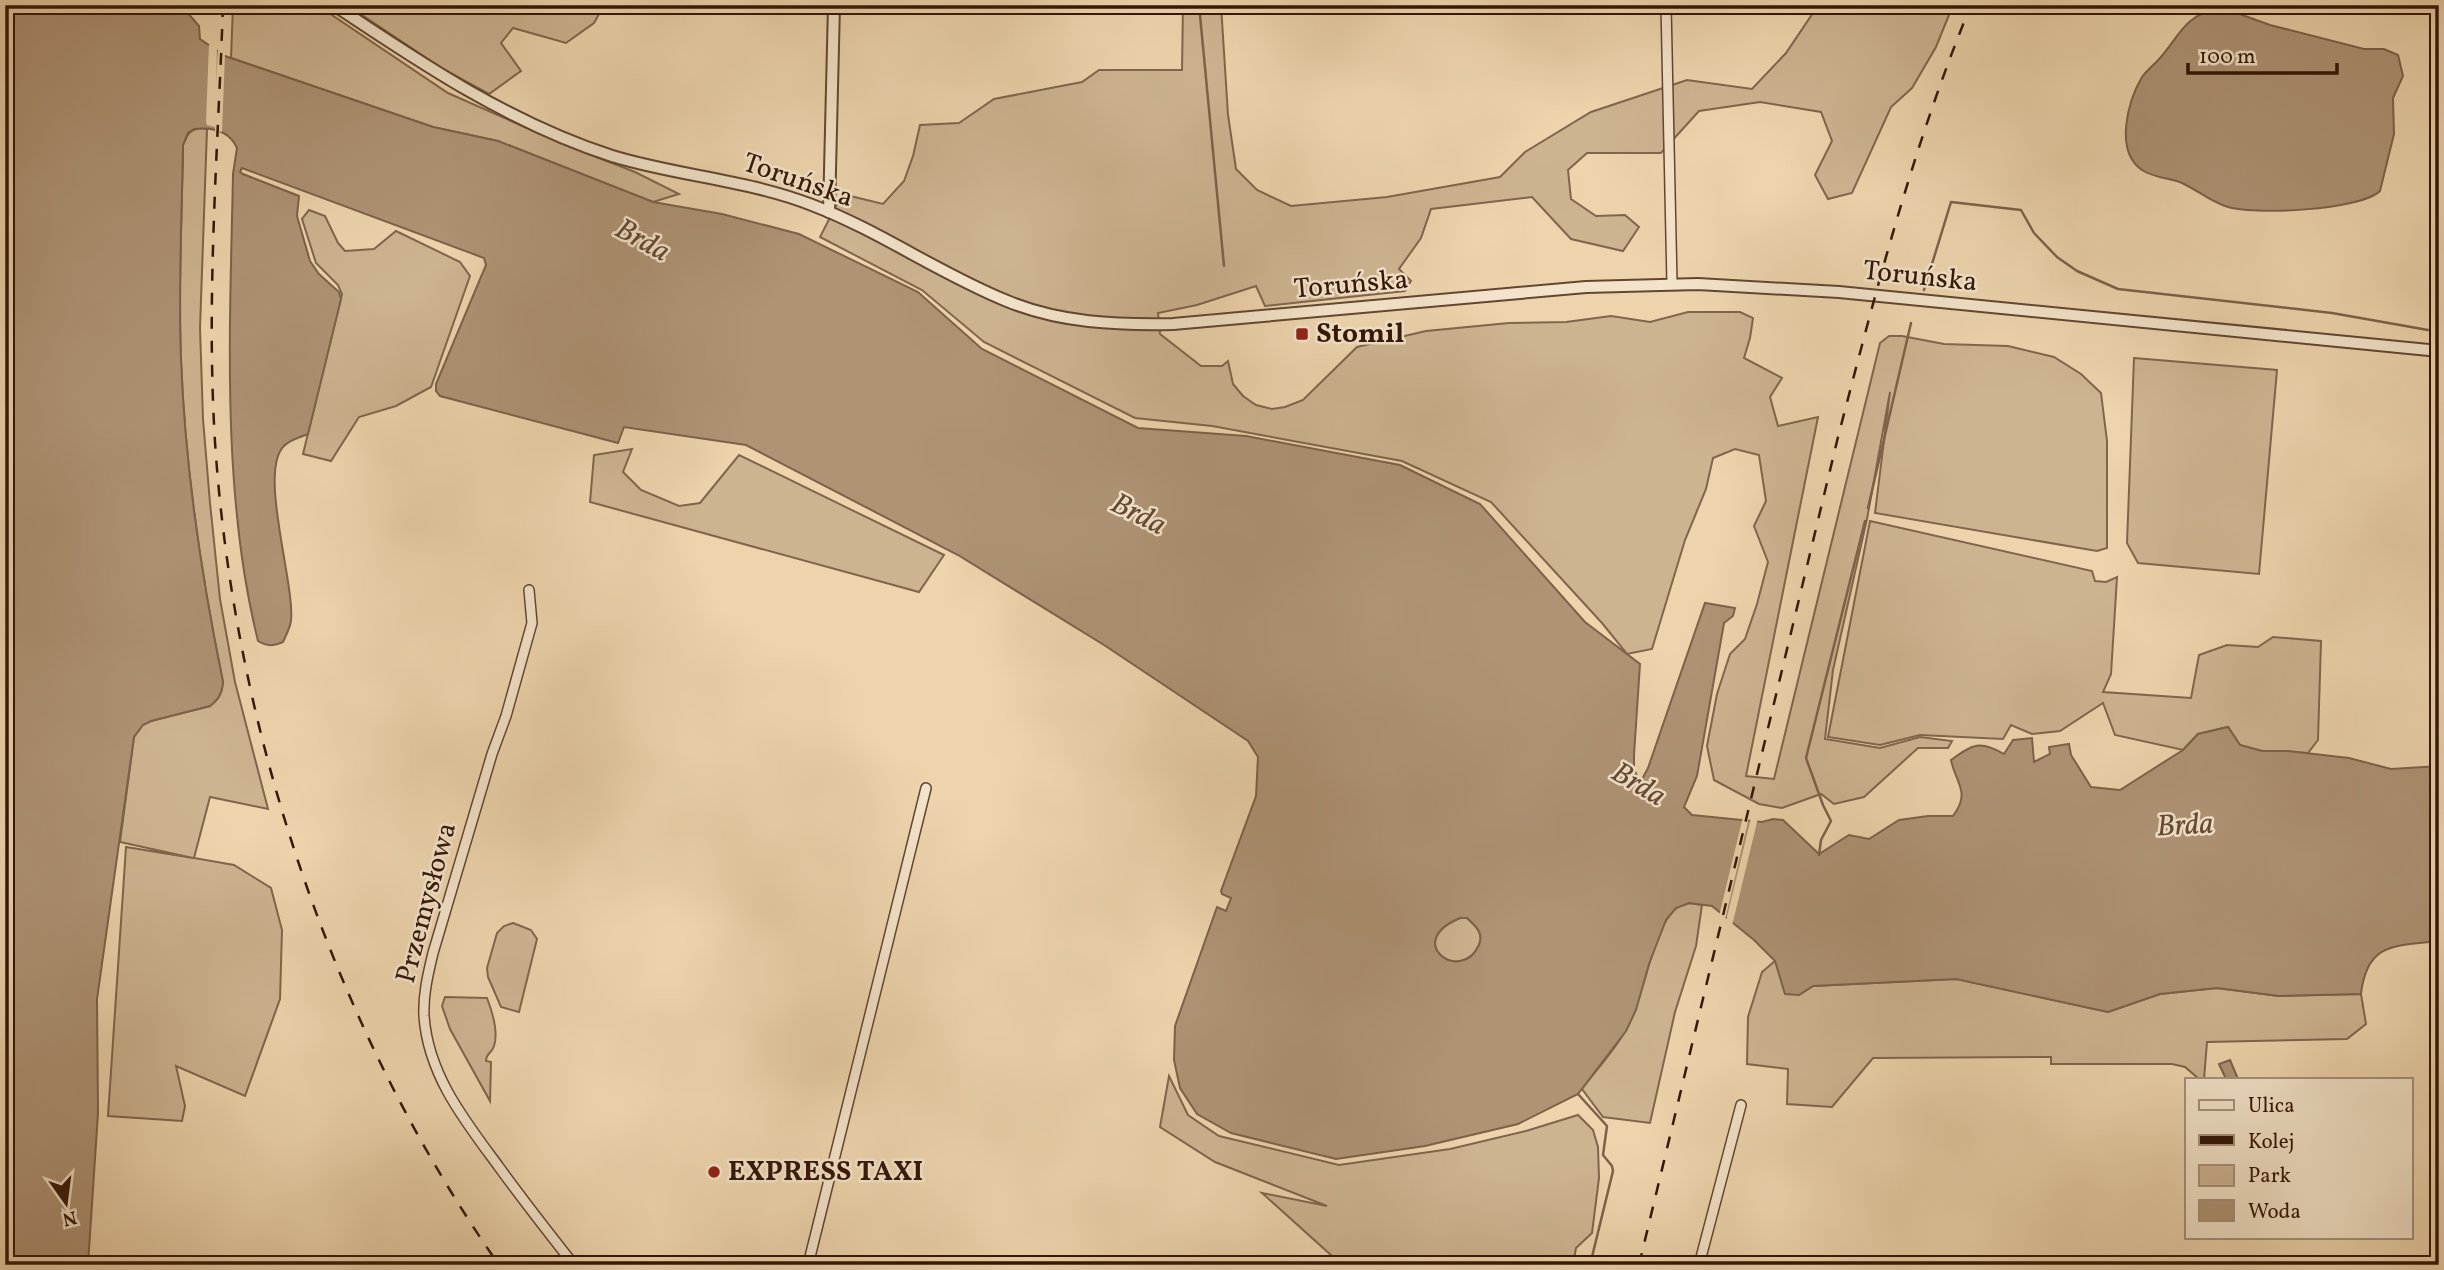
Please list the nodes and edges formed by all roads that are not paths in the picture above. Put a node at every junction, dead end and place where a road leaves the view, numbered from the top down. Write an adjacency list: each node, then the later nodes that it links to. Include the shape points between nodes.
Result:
1 (334, 5): 4 (street, Toruńska, via 475,96 561,137 616,157 763,190)
2 (834, 5): 4 (street)
3 (1666, 5): 5 (street)
4 (829, 212): 5 (street, Toruńska, via 1007,301 1098,323 1173,324 1586,287)
5 (1672, 284): 6 (street, Toruńska, via 1800,289)
6 (2439, 351)
7 (529, 590): 10 (street, Przemysłowa, via 532,623 433,953 424,1017 433,1060 448,1094)
8 (926, 788): 11 (street)
9 (1741, 1105): 12 (street)
10 (573, 1265)
11 (807, 1265)
12 (1699, 1265)

